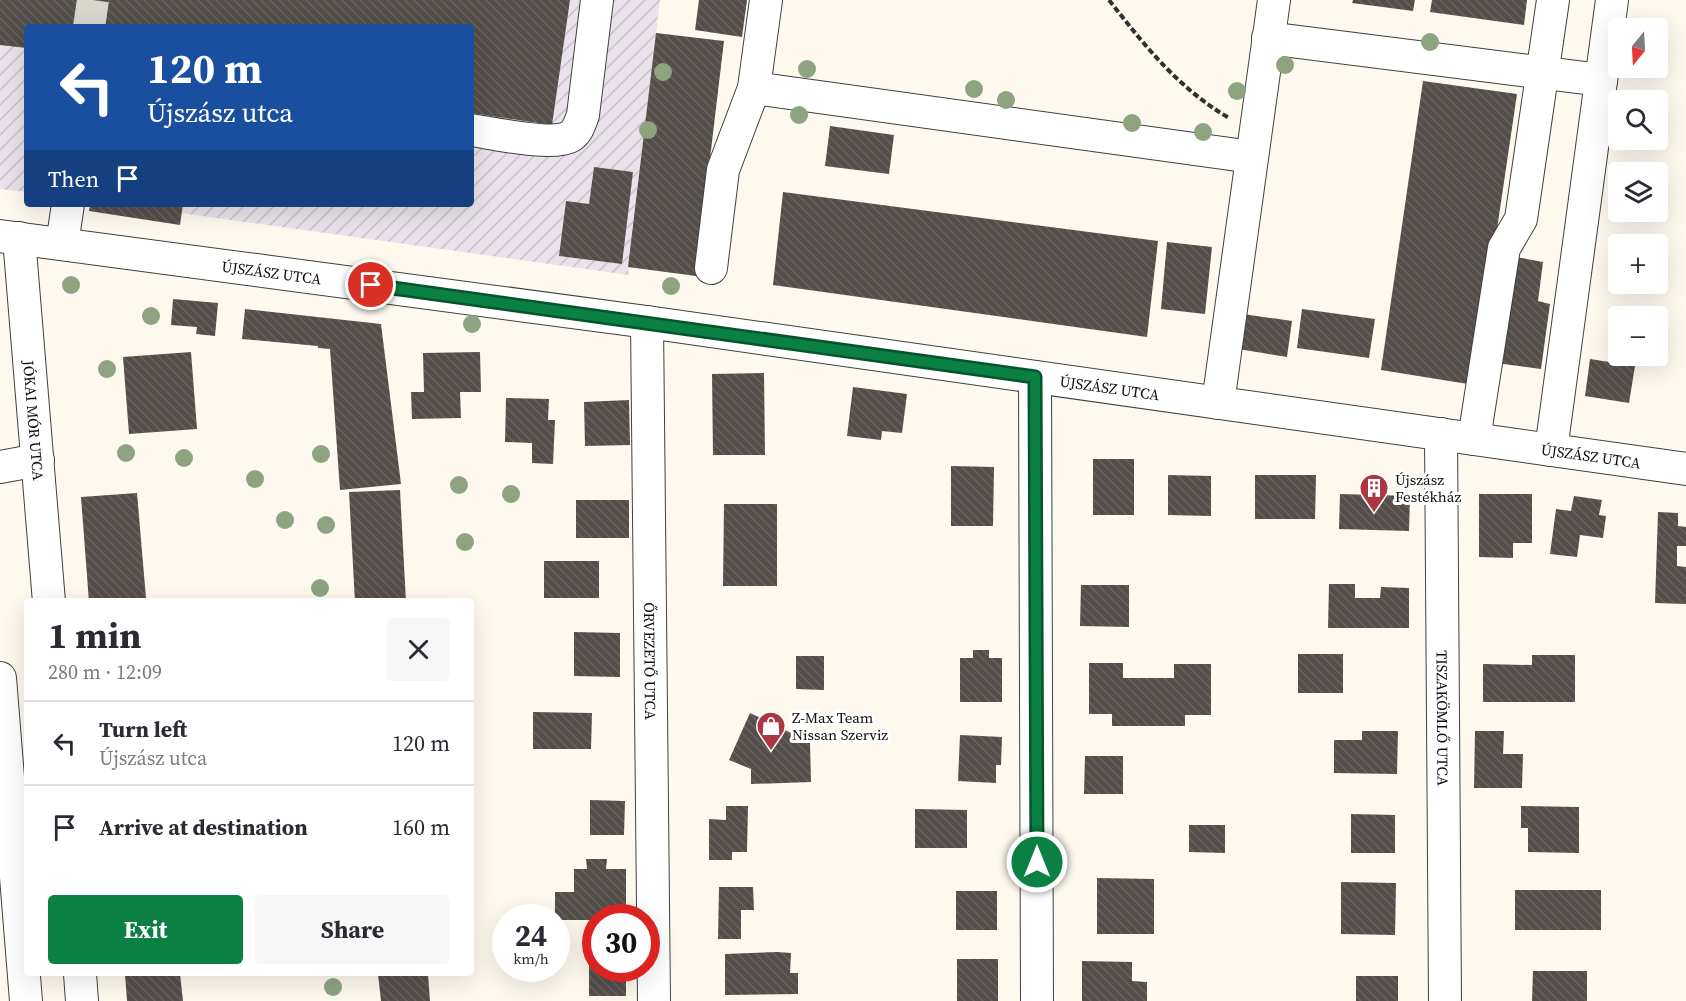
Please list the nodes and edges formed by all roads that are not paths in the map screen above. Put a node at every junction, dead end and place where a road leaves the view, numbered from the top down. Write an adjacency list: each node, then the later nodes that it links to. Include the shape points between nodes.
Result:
1 (597, 0): 10 (street, via 579,128 560,140)
2 (766, 0): 9 (street)
3 (1274, 0): 6 (street)
4 (1553, 0): 7 (street)
5 (1612, 0): 8 (street)
6 (1268, 38): 7 (street); 11 (street)
7 (1542, 72): 8 (street); 20 (street, via 1521,219 1504,248)
8 (1601, 80): 21 (street)
9 (754, 87): 11 (street); 15 (street, via 723,170)
10 (474, 130)
11 (1254, 145): 18 (street)
12 (68, 207): 14 (street)
13 (9, 237): 14 (street, ÚJSZÁSZ UTCA); 22 (street, JÓKAI MÓR UTCA)
14 (62, 244): 16 (street, ÚJSZÁSZ UTCA)
15 (711, 268)
16 (647, 322): 17 (street, ÚJSZÁSZ UTCA); 30 (street, ŐRVEZETŐ UTCA)
17 (1035, 377): 18 (street, ÚJSZÁSZ UTCA); 31 (street)
18 (1218, 403): 19 (street, ÚJSZÁSZ UTCA)
19 (1441, 434): 20 (street, ÚJSZÁSZ UTCA); 32 (street, TISZAKÖMLŐ UTCA)
20 (1474, 439): 21 (street, ÚJSZÁSZ UTCA)
21 (1551, 450): 24 (street, ÚJSZÁSZ UTCA)
22 (38, 460): 23 (street); 25 (street, JÓKAI MÓR UTCA)
23 (0, 467)
24 (1686, 469)
25 (49, 598)
26 (0, 678): 28 (street)
27 (80, 976): 29 (street)
28 (26, 1001)
29 (82, 1001)
30 (654, 1001)
31 (1038, 1001)
32 (1445, 1001)

